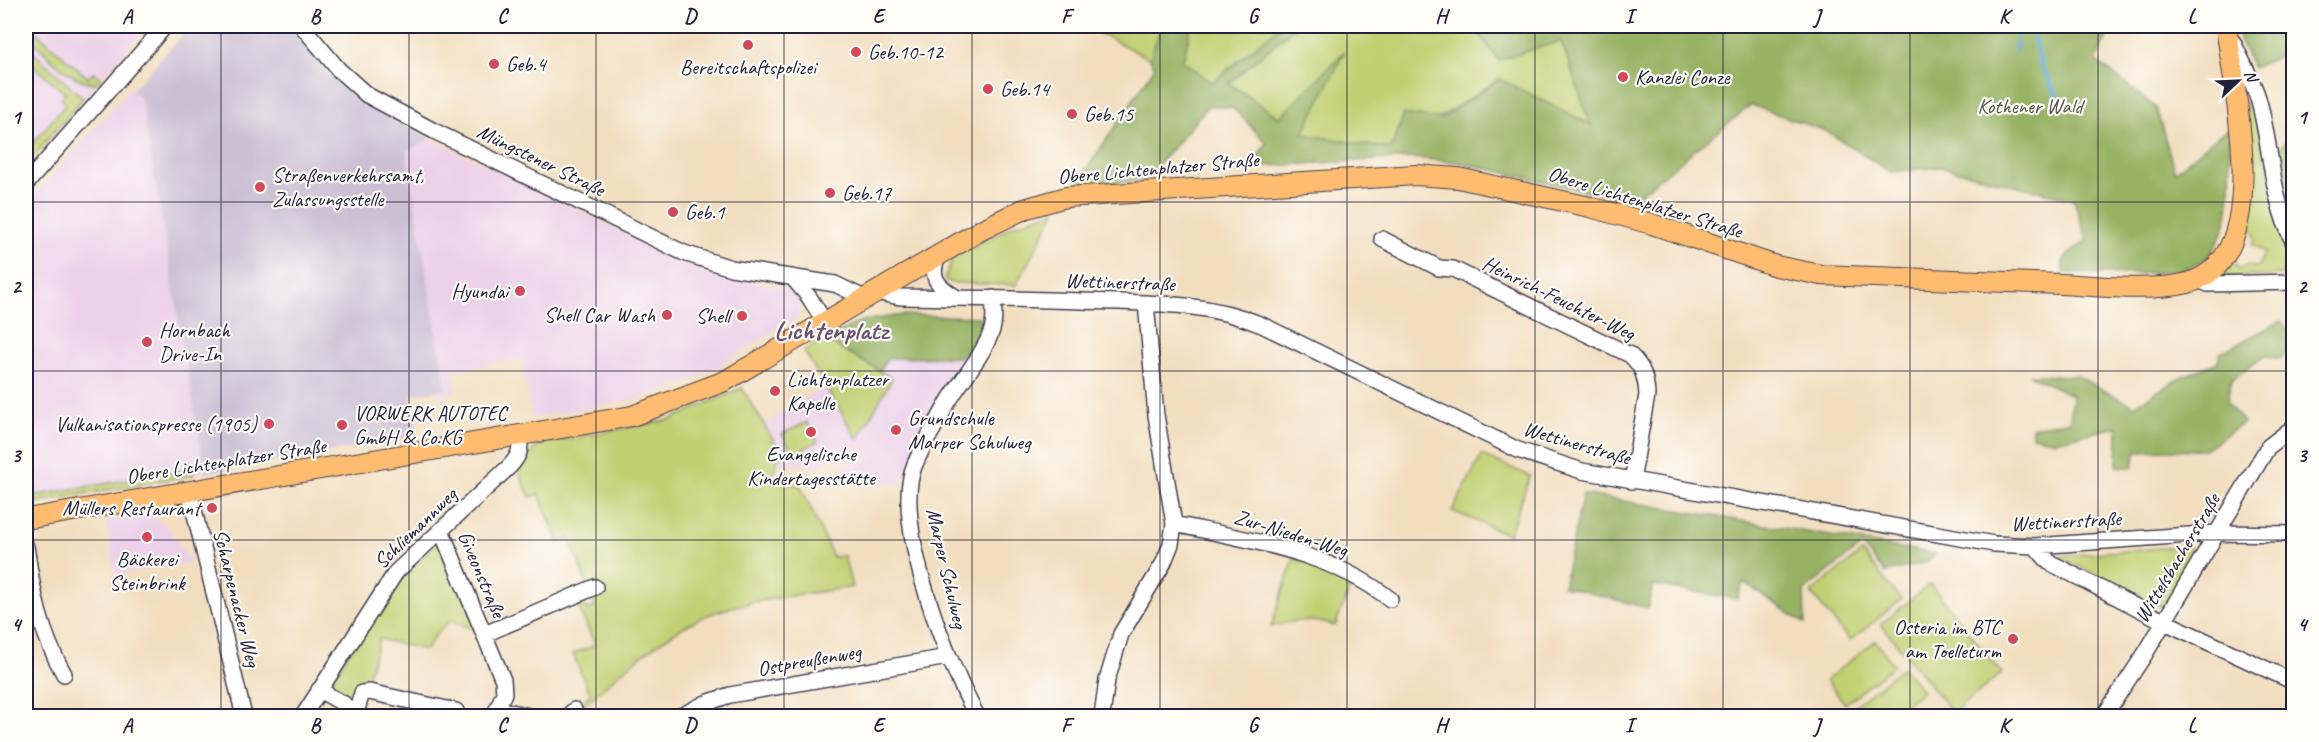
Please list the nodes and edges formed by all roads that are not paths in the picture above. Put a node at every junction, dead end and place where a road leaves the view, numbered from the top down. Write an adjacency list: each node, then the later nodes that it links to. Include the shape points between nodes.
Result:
1 (165, 26): 4 (street)
2 (302, 26): 8 (street, Müngstener Straße, via 339,70 367,95 434,131 684,253 731,268)
3 (2226, 26): 6 (street, via 2258,98 2275,190); 9 (main road, Obere Lichtenplatzer Straße, via 2241,145 2239,217 2224,257)
4 (26, 184)
5 (1382, 239): 18 (street, Heinrich-Feuchter-Weg, via 1439,268 1453,268 1638,362 1647,383 1647,395)
6 (2294, 243)
7 (939, 254): 9 (main road, Obere Lichtenplatzer Straße, via 1024,209 1066,197 1416,175 1458,178 1590,207 1776,266 1821,275 2117,286 2169,286); 11 (main road, Obere Lichtenplatzer Straße); 12 (street, via 933,277 942,289)
8 (792, 277): 11 (street, Müngstener Straße); 15 (street)
9 (2198, 280): 10 (street, Obere Lichtenplatzer Straße, via 2208,284)
10 (2294, 282)
11 (869, 295): 12 (street, Wettinerstraße); 15 (main road, Obere Lichtenplatzer Straße)
12 (957, 298): 13 (street, Wettinerstraße)
13 (993, 298): 14 (street, Wettinerstraße); 31 (street, Marper Schulweg, via 990,333 912,472 912,529)
14 (1146, 303): 18 (street, Wettinerstraße, via 1235,313 1518,450 1582,471); 21 (street, via 1156,415)
15 (824, 321): 17 (main road, Obere Lichtenplatzer Straße, via 724,381 689,396 633,416)
16 (2294, 427): 23 (street, Wittelsbacherstraße, via 2268,447)
17 (519, 437): 19 (main road, Obere Lichtenplatzer Straße); 22 (street, Schliemannweg, via 518,457)
18 (1632, 481): 26 (street, Wettinerstraße, via 1994,544)
19 (189, 490): 20 (main road, Obere Lichtenplatzer Straße); 38 (street, Scharpenacker Weg)
20 (26, 519)
21 (1174, 524): 28 (street, Zur-Nieden-Weg, via 1311,557 1368,582); 43 (street, via 1163,564 1121,634 1107,680)
22 (441, 530): 30 (street, Giveonstraße); 34 (street, Schliemannweg, via 396,572)
23 (2217, 533): 24 (street, Wettinerstraße); 26 (street, Wettinerstraße); 29 (street, Wittelsbacherstraße)
24 (2294, 534)
25 (26, 546): 32 (street, via 39,621)
26 (2035, 546): 29 (street, via 2049,562)
27 (590, 595): 30 (street, Giveonstraße)
28 (1390, 599)
29 (2163, 621): 33 (street); 44 (street, Wittelsbacherstraße)
30 (485, 634): 36 (street, Giveonstraße, via 503,680 504,693)
31 (948, 657): 41 (street, Ostpreußenweg, via 730,695); 42 (street, Marper Schulweg)
32 (64, 674)
33 (2294, 682)
34 (320, 690): 37 (street, via 344,704); 39 (street, Schliemannweg)
35 (456, 711): 37 (street, via 369,692 362,693)
36 (497, 713): 40 (street, Giveonstraße)
37 (351, 715)
38 (244, 717)
39 (303, 717)
40 (528, 717)
41 (681, 717)
42 (977, 717)
43 (1102, 717)
44 (2104, 717)

